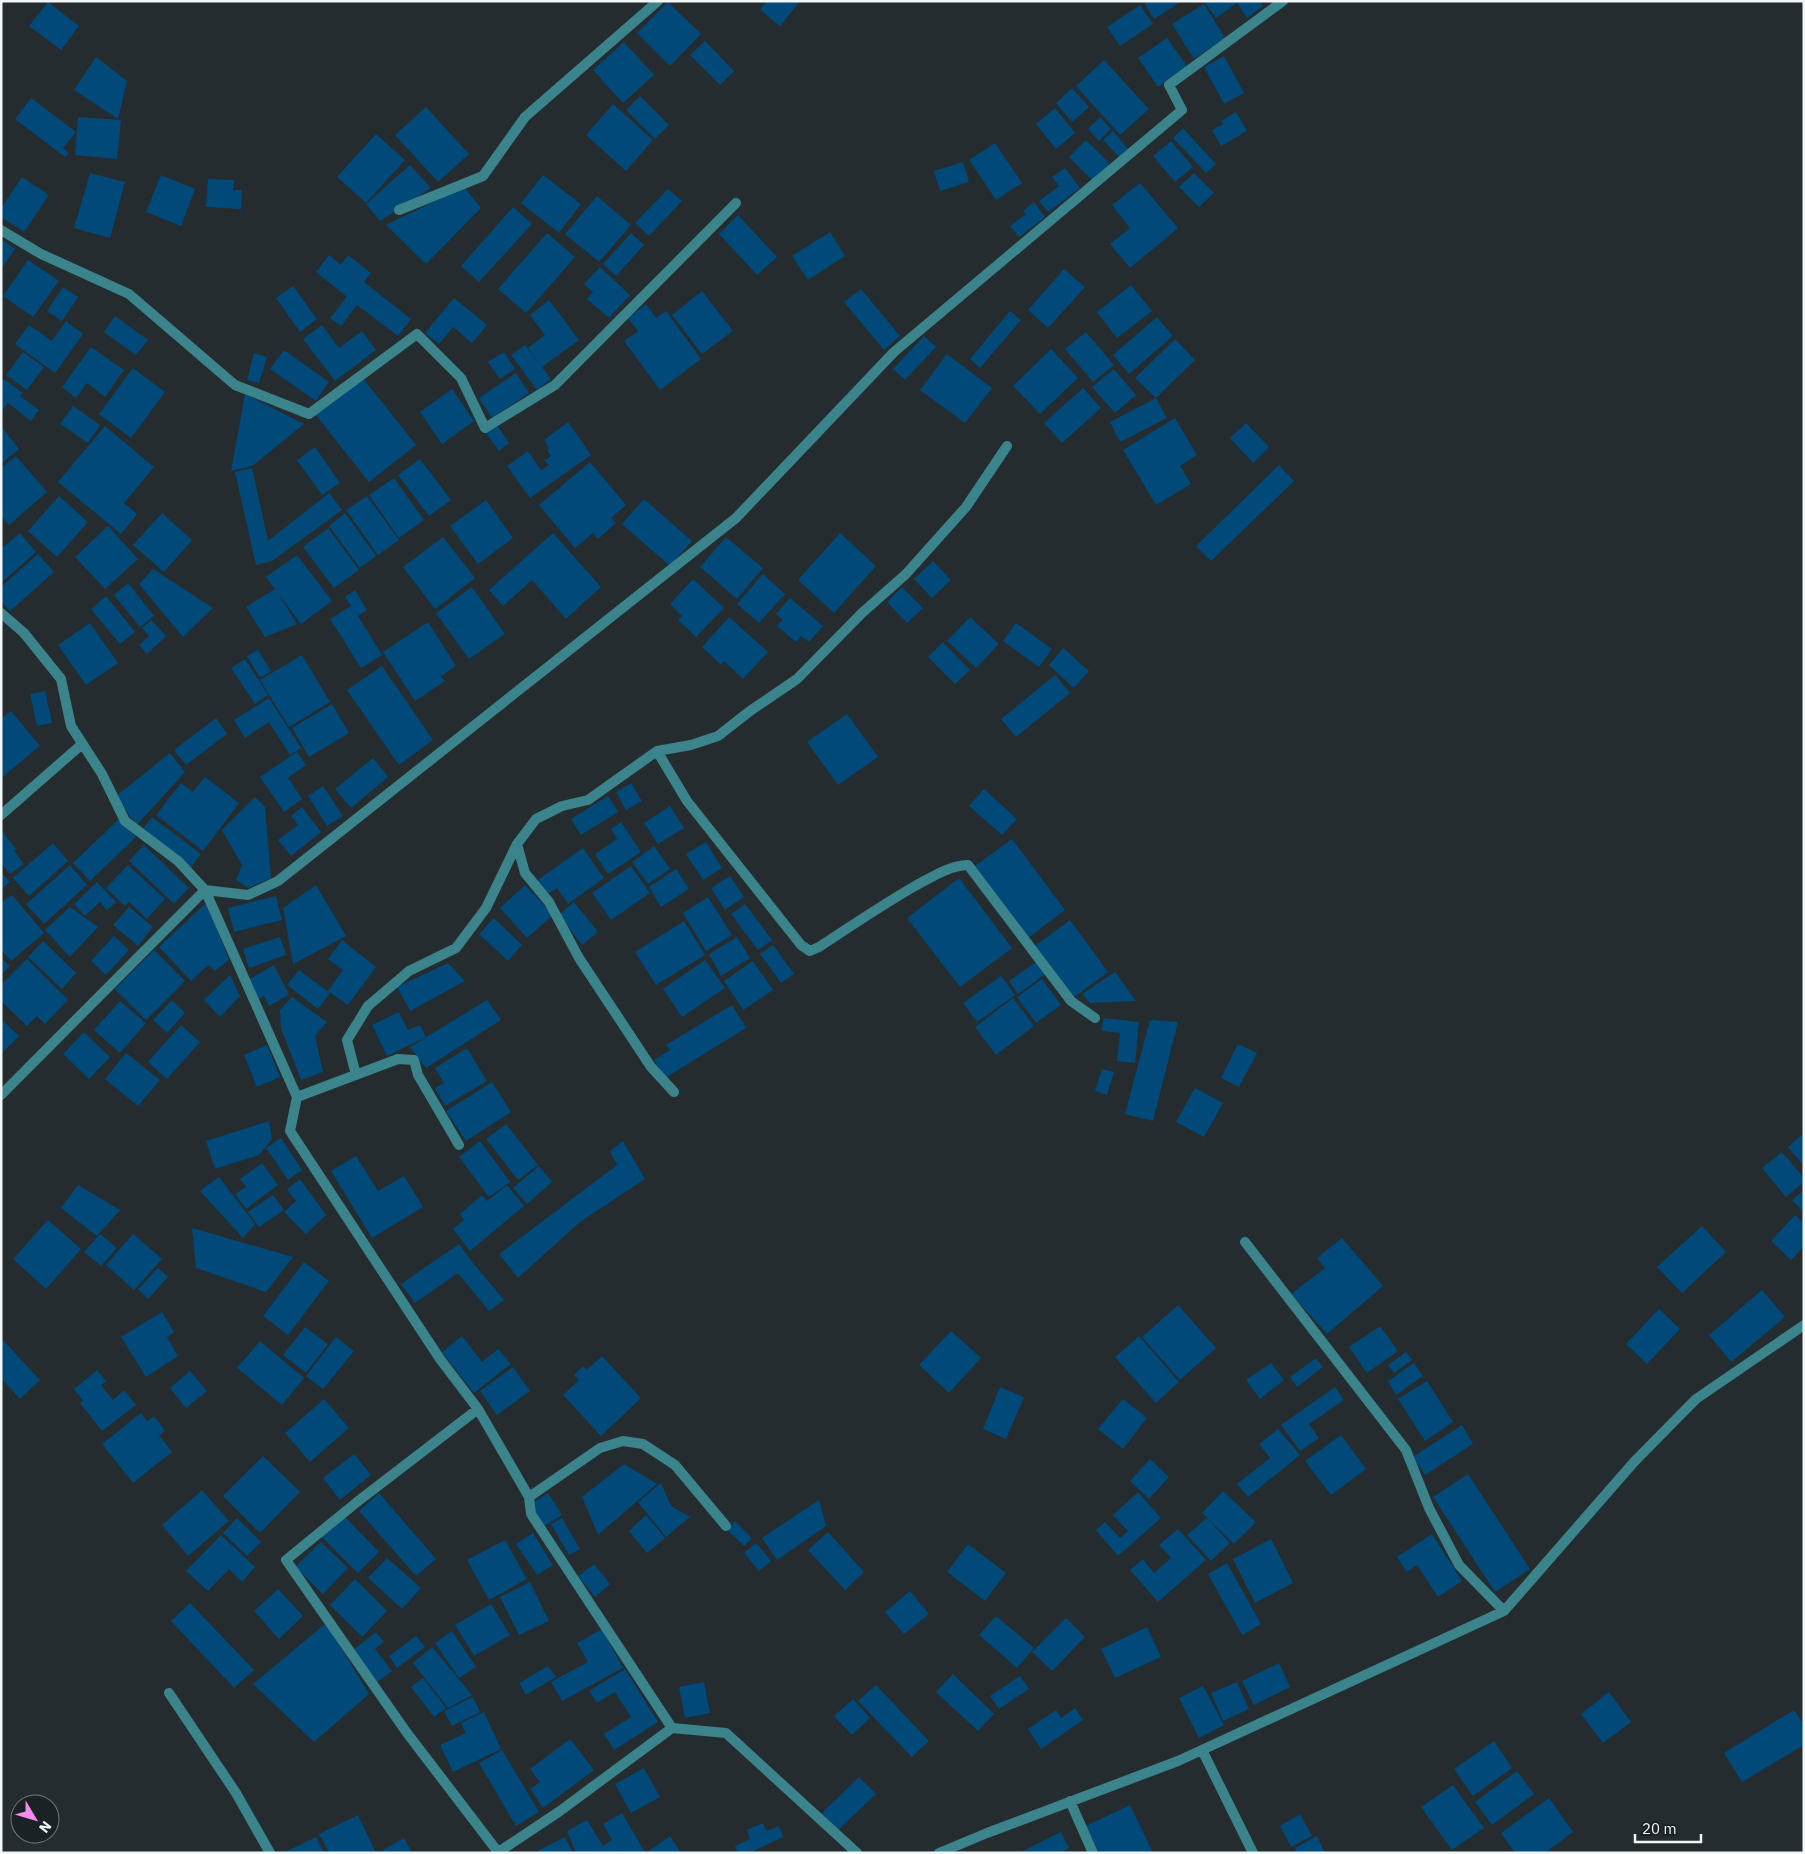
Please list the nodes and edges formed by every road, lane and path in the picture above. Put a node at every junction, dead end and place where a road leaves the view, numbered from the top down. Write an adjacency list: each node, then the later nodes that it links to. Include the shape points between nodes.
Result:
1 (658, 1): 4 (street, via 525,117 483,176)
2 (1283, 1): 12 (street, via 1169,86 1182,110 894,352 736,518 278,880 248,895)
3 (736, 203): 5 (street, via 555,385 485,428 461,378 417,334 308,414 235,385 129,294 41,254)
4 (400, 210)
5 (1, 230)
6 (1007, 446): 9 (street, via 959,515 906,574 796,679 718,736)
7 (1, 613): 8 (street, via 24,633 61,679 71,726)
8 (81, 745): 10 (street); 12 (street, via 102,774 125,820 178,862)
9 (657, 751): 11 (street, via 588,800 562,806 536,820); 13 (street, via 688,801 800,945 810,951 819,947 880,906 938,873 968,864 1071,1001)
10 (1, 815)
11 (517, 844): 14 (street, via 486,908 456,948 409,971 368,1006 347,1040); 15 (street, via 525,873 549,902 579,958 651,1067)
12 (205, 890): 16 (street); 17 (street)
13 (1095, 1018)
14 (356, 1075): 17 (street); 18 (street, via 398,1059 414,1060 418,1075)
15 (674, 1092)
16 (1, 1095)
17 (297, 1097): 21 (street, via 290,1131 440,1359)
18 (460, 1145)
19 (1245, 1242): 24 (street, via 1406,1450 1429,1508 1459,1565)
20 (1804, 1326): 24 (street, via 1696,1399 1634,1462)
21 (478, 1409): 22 (street); 30 (street, via 286,1560 407,1733)
22 (529, 1497): 23 (street, via 600,1448 623,1441 643,1444 674,1465); 26 (street, via 531,1514)
23 (726, 1526)
24 (1504, 1611): 27 (street)
25 (170, 1693): 29 (street, via 236,1793)
26 (672, 1728): 30 (street); 31 (street, via 726,1733)
27 (1202, 1750): 28 (street); 34 (street)
28 (1070, 1801): 32 (street); 33 (street)
29 (270, 1853)
30 (498, 1853)
31 (857, 1853)
32 (939, 1853)
33 (1093, 1853)
34 (1253, 1853)

